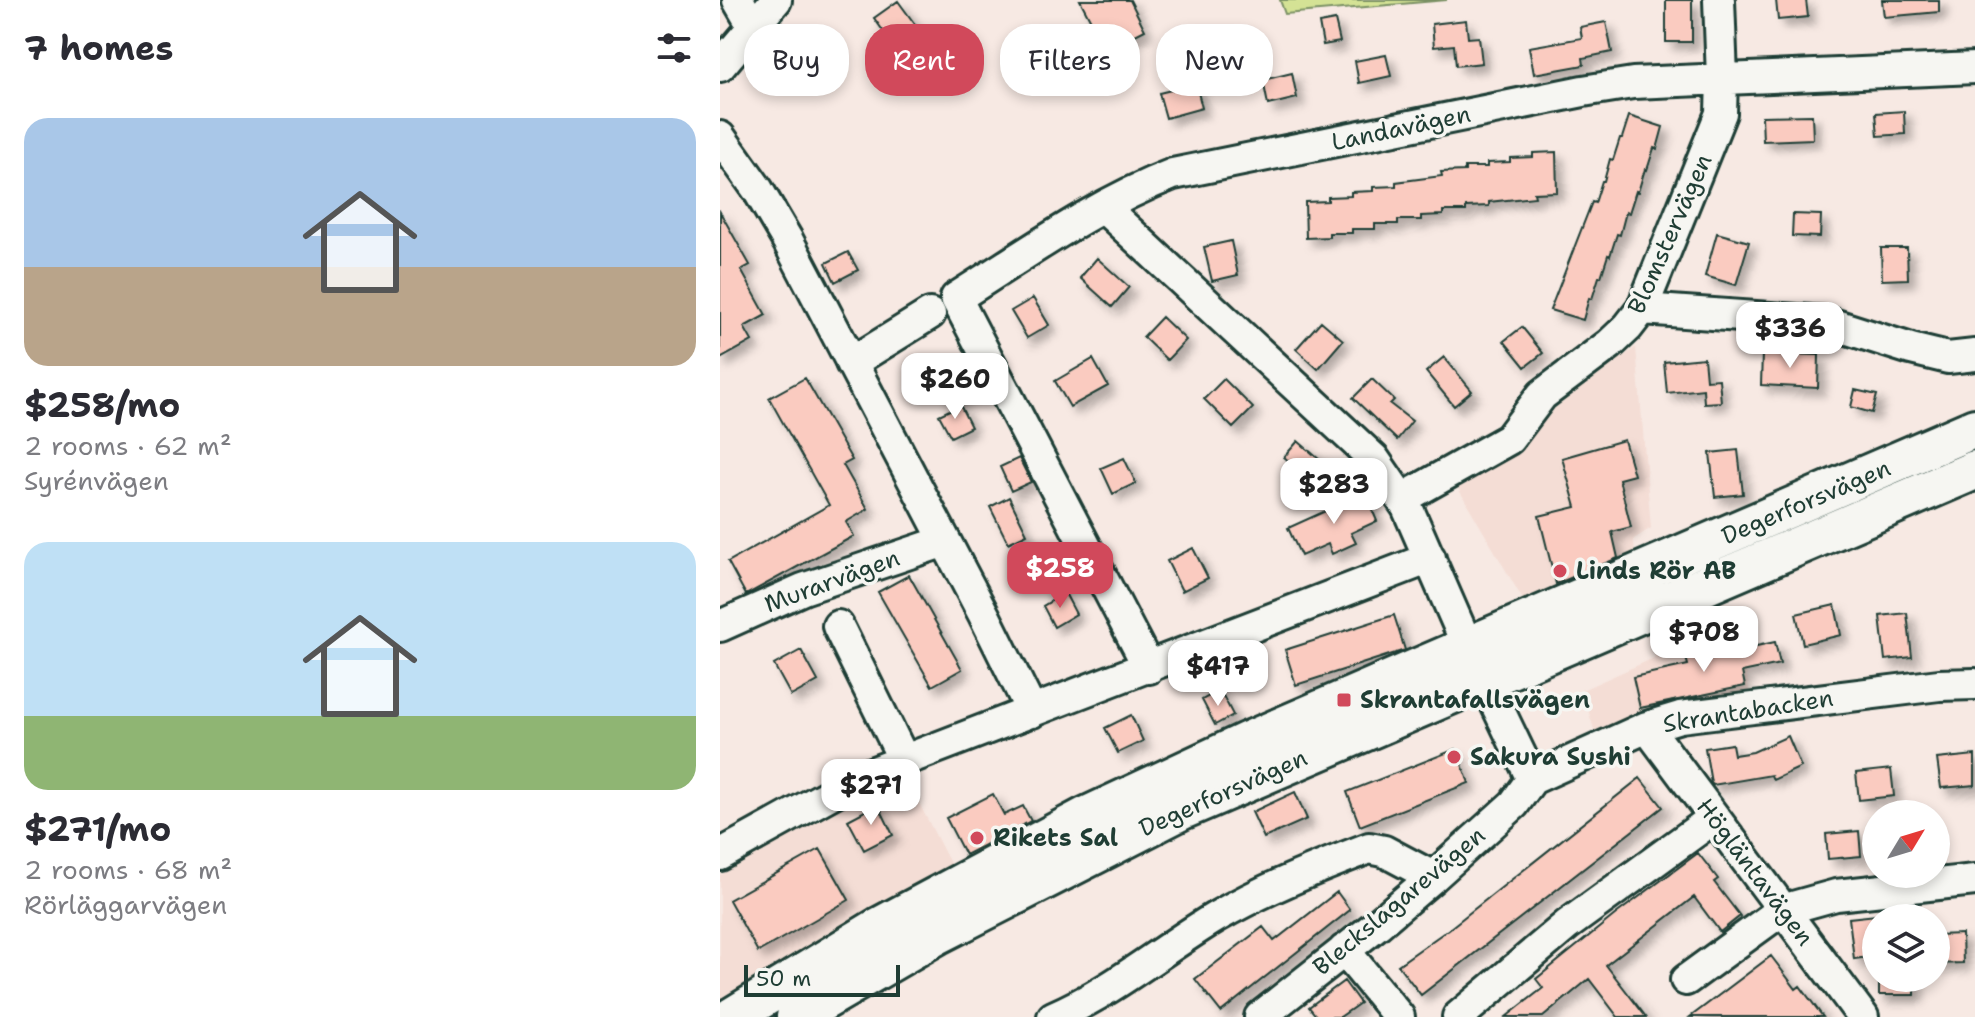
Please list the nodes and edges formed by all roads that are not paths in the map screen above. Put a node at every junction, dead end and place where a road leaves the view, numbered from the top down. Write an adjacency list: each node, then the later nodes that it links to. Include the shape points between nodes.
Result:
1 (776, 0): 3 (street)
2 (1719, 0): 6 (street, Blomstervägen)
3 (746, 13): 4 (street)
4 (720, 66)
5 (1975, 68): 6 (street, Landavägen)
6 (1722, 78): 8 (street, Landavägen, via 1583,91 1188,171 1142,186); 9 (street, Blomstervägen, via 1721,113)
7 (720, 137): 12 (street, via 788,241)
8 (1103, 207): 15 (street, via 1374,459); 21 (street, Landavägen, via 956,298)
9 (1642, 309): 11 (street, via 1826,322 1948,358); 15 (street, Blomstervägen, via 1610,344 1542,395 1509,439)
10 (930, 314): 12 (street)
11 (1975, 355)
12 (851, 363): 16 (street)
13 (1975, 428): 20 (main road, Degerforsvägen)
14 (1975, 470): 20 (main road, Degerforsvägen)
15 (1402, 499): 17 (street)
16 (945, 541): 18 (street, Murarvägen, via 803,589); 23 (street)
17 (1430, 558): 20 (street); 21 (street)
18 (720, 626)
19 (838, 626): 25 (street)
20 (1476, 663): 26 (street); 34 (main road, Degerforsvägen, via 1246,742 1085,817 879,927); 35 (main road, Degerforsvägen, via 937,935)
21 (1149, 668): 23 (street)
22 (1975, 684): 24 (street, Skrantabacken, via 1724,711)
23 (1032, 712): 25 (street)
24 (1647, 727): 26 (street, Skrantabacken); 27 (street, Högläntavägen)
25 (904, 760): 28 (street, via 861,777)
26 (1532, 779): 29 (street, Bleckslagarevägen, via 1514,804)
27 (1714, 818): 31 (street, Högläntavägen); 39 (street, via 1567,925)
28 (720, 855)
29 (1433, 877): 32 (street, Bleckslagarevägen); 36 (street, via 1369,848 1246,901)
30 (1975, 880): 31 (street, via 1836,895)
31 (1782, 910): 33 (street); 40 (street, Högläntavägen)
32 (1344, 950): 37 (street, Bleckslagarevägen); 38 (street)
33 (1686, 980)
34 (732, 1017)
35 (796, 1017)
36 (1053, 1017)
37 (1260, 1017)
38 (1399, 1017)
39 (1458, 1017)
40 (1863, 1017)

